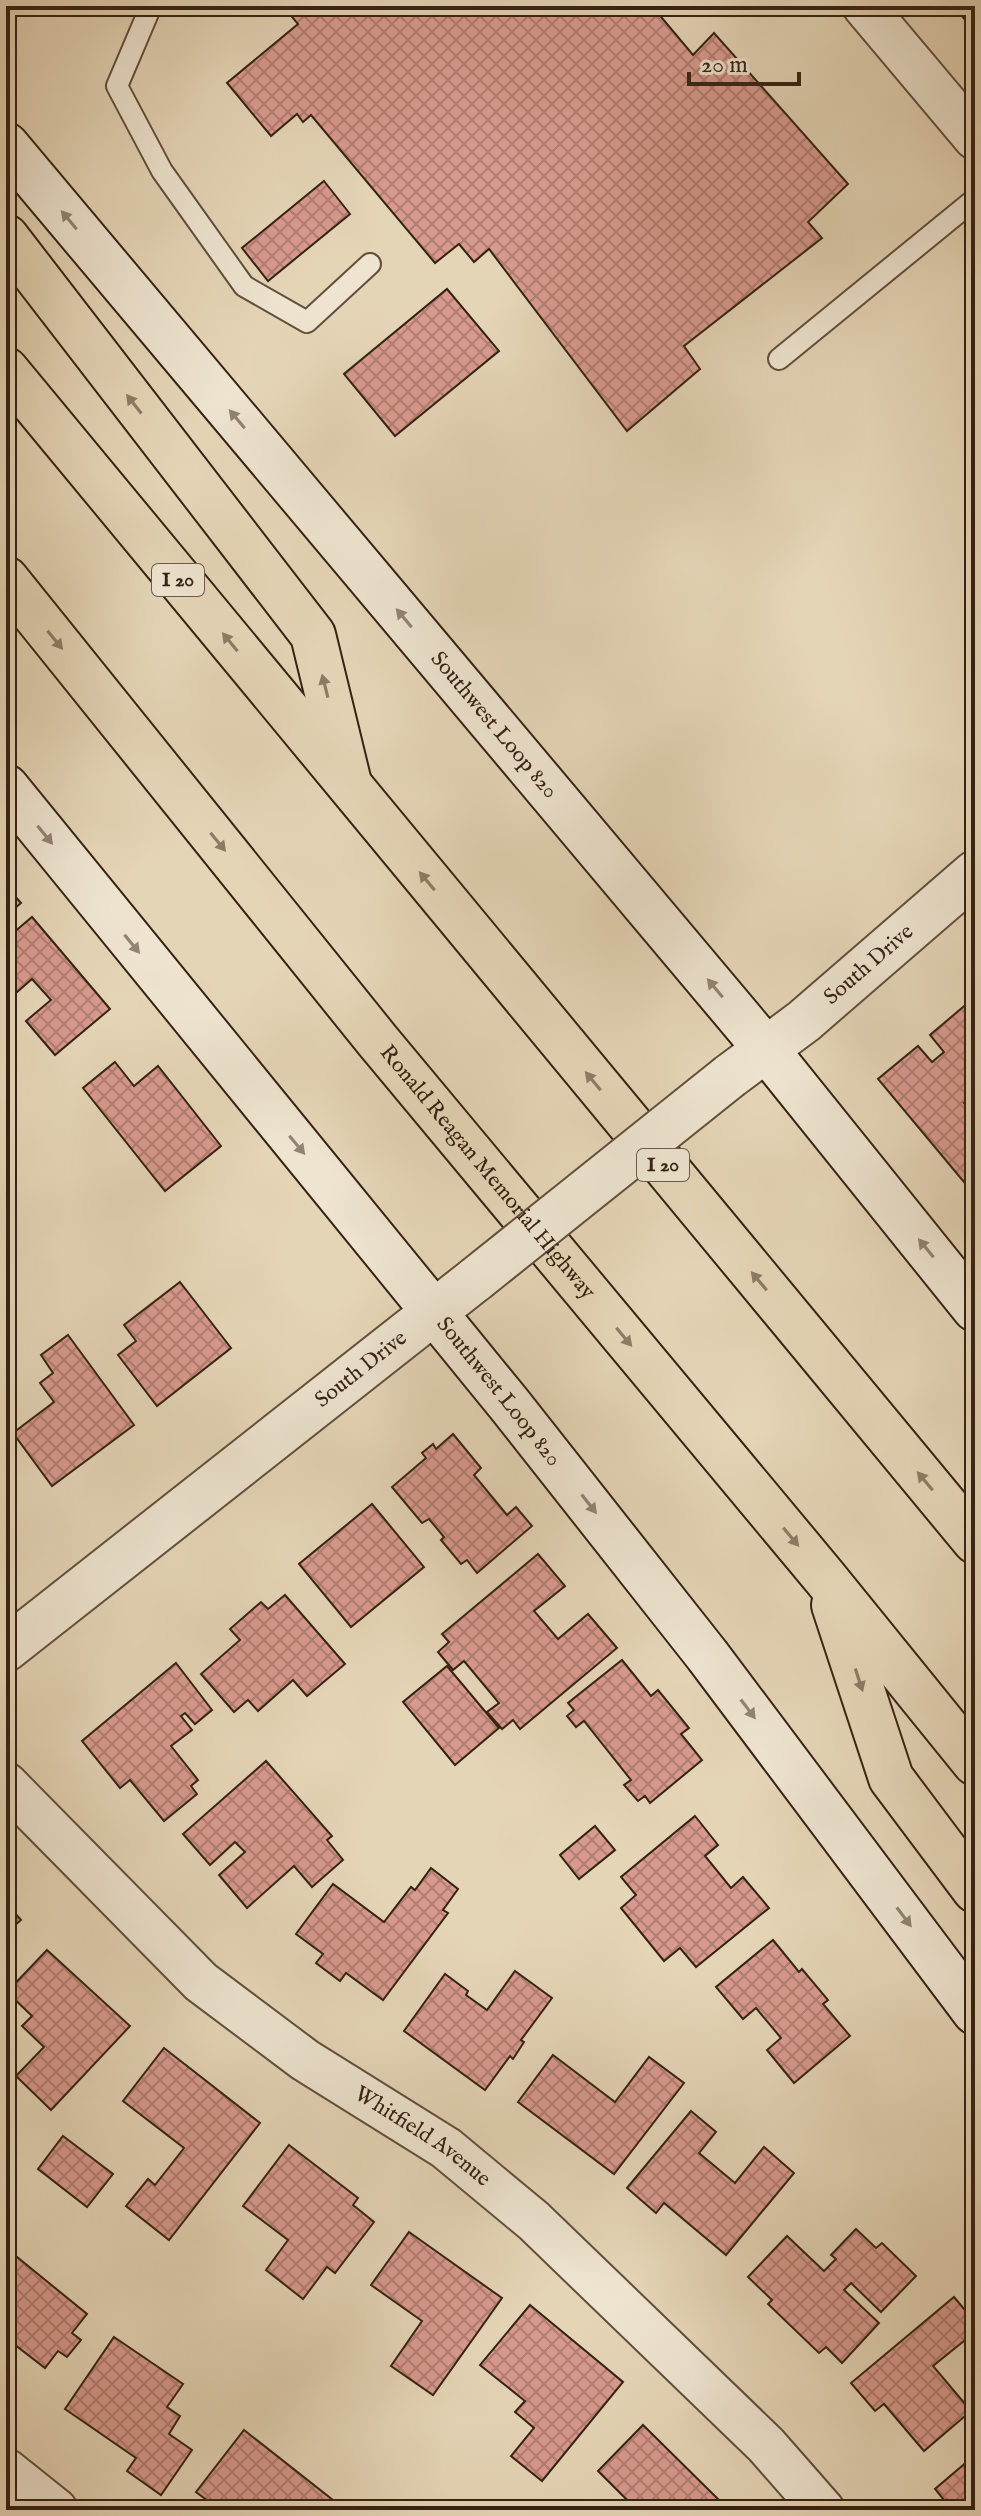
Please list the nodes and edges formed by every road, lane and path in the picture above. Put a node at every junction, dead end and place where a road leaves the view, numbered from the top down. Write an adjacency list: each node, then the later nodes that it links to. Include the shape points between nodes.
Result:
1 (151, 6): 7 (lane, via 117,86 162,171 244,286 307,322)
2 (864, 6): 3 (street)
3 (975, 138)
4 (6, 145): 14 (main road, Southwest Loop 820, one-way to 4)
5 (975, 199): 8 (lane)
6 (6, 237): 12 (highway, one-way to 6, via 313,635)
7 (370, 264)
8 (779, 359)
9 (6, 370): 12 (highway, I 20, one-way to 9)
10 (13, 592): 18 (highway, Ronald Reagan Memorial Highway, one-way to 18)
11 (6, 787): 16 (main road, Southwest Loop 820, one-way to 16)
12 (351, 789): 17 (highway, I 20, one-way to 12)
13 (975, 873): 14 (main road, South Drive, via 804,1021)
14 (765, 1048): 15 (main road, Southwest Loop 820, one-way to 14); 16 (main road, South Drive, bridge)
15 (975, 1309)
16 (436, 1312): 19 (main road, South Drive); 23 (main road, Southwest Loop 820, one-way to 23, via 707,1655)
17 (975, 1541)
18 (826, 1579): 20 (highway, Ronald Reagan Memorial Highway); 22 (highway, one-way to 22, via 891,1778)
19 (6, 1649)
20 (975, 1763)
21 (6, 1784): 26 (street, Whitfield Avenue, via 201,1982 305,2060 446,2148 534,2221 766,2445)
22 (975, 1890)
23 (975, 2012)
24 (6, 2470): 25 (street)
25 (56, 2510)
26 (823, 2510)

